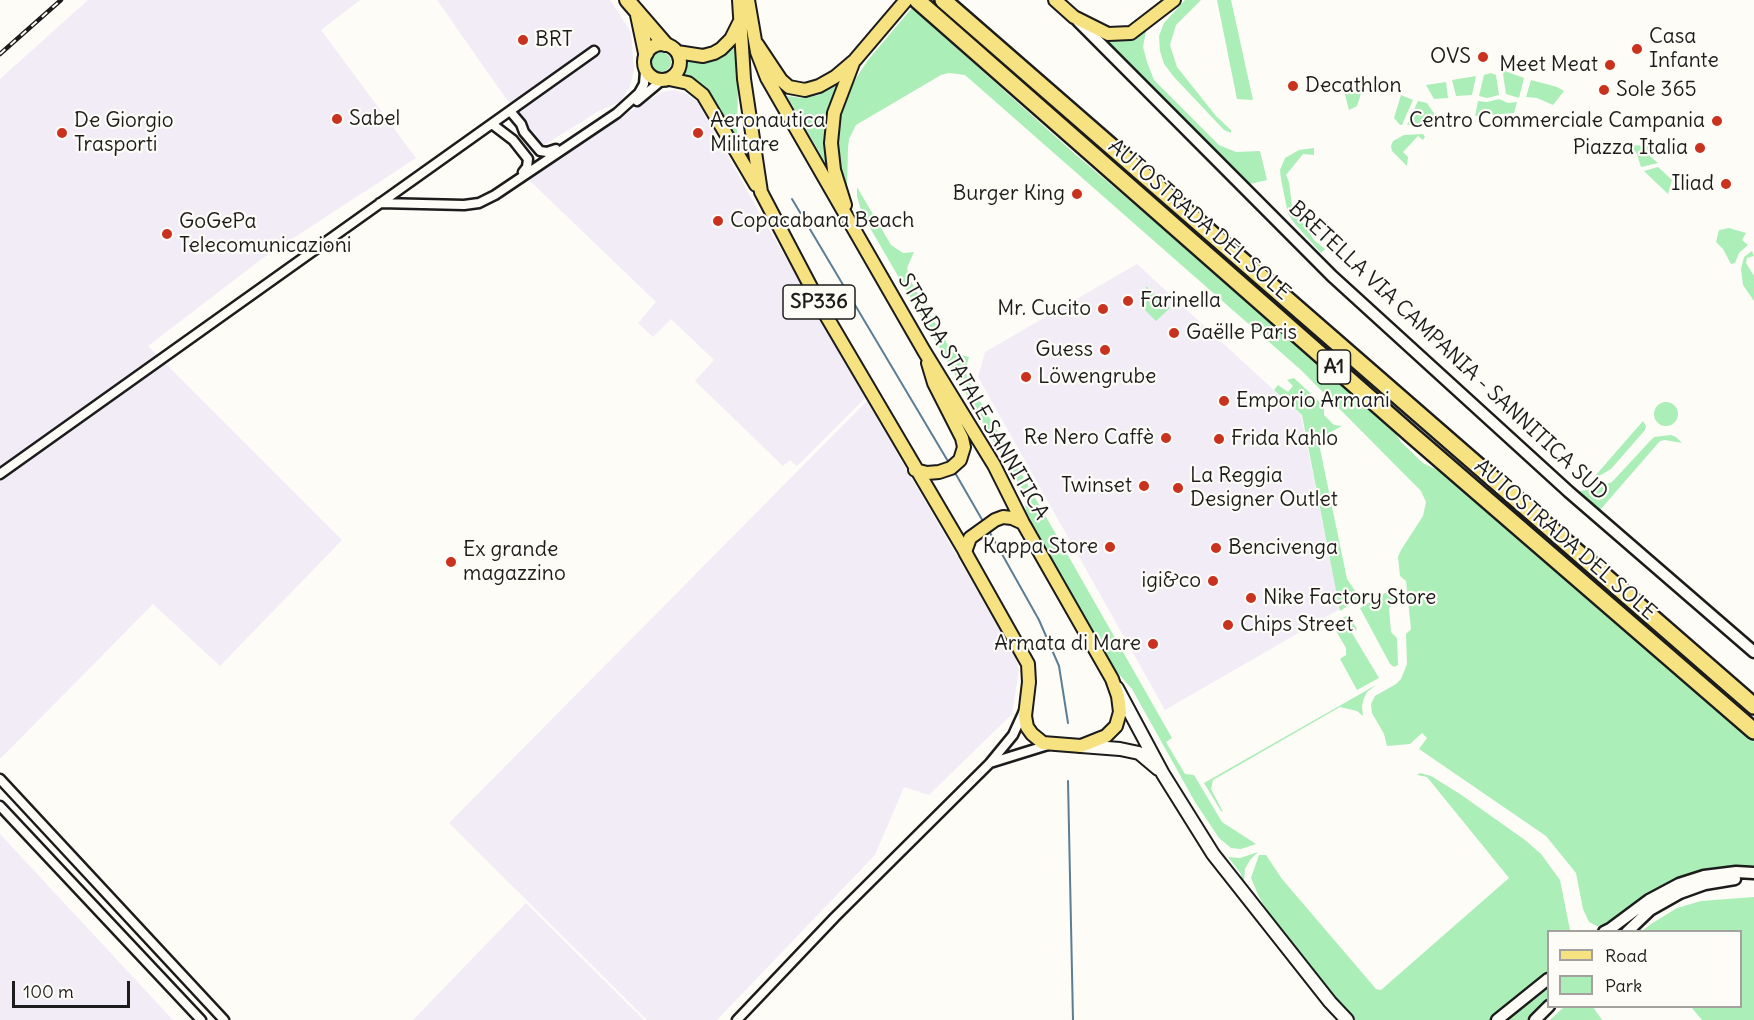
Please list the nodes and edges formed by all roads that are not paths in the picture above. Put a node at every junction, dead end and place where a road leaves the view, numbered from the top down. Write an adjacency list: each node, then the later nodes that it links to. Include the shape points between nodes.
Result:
1 (627, 0): 9 (highway)
2 (739, 0): 11 (main road, SP336)
3 (748, 0): 12 (main road, STRADA STATALE SANNITICA / SP336)
4 (906, 0): 17 (main road, STRADA STATALE SANNITICA / SP336)
5 (917, 0): 37 (highway, AUTOSTRADA DEL SOLE / A1)
6 (943, 0): 35 (highway, AUTOSTRADA DEL SOLE / A1)
7 (1055, 0): 10 (main road)
8 (1174, 0): 10 (main road, via 1131,33 1108,34)
9 (637, 14): 13 (highway); 16 (highway)
10 (1074, 17): 33 (street, BRETELLA VIA CAMPANIA - SANNITICA SUD, via 1332,276 1569,492)
11 (740, 22): 15 (main road, via 731,39 714,53 703,56); 25 (main road, SP336)
12 (756, 43): 17 (main road, STRADA STATALE SANNITICA / SP336, via 781,80 789,87 805,90 835,77); 27 (main road, STRADA STATALE SANNITICA / SP336, via 763,71)
13 (665, 44): 15 (main road); 16 (main road, via 654,45)
14 (594, 51): 21 (street)
15 (677, 52): 19 (main road, via 679,67)
16 (646, 53): 18 (main road)
17 (855, 60): 27 (main road, STRADA STATALE SANNITICA / SP336, via 834,113 831,143 834,170)
18 (645, 71): 19 (main road, via 652,78); 20 (street, via 645,84)
19 (665, 80): 20 (street); 25 (main road, via 688,83 703,95)
20 (623, 108): 23 (street)
21 (510, 111): 22 (street); 23 (street, via 540,151)
22 (492, 124): 24 (street, via 513,140 528,159); 26 (street)
23 (565, 147): 24 (street)
24 (519, 177): 26 (street, via 479,203)
25 (760, 192): 29 (main road, SP336)
26 (379, 203): 30 (street)
27 (854, 227): 28 (main road, STRADA STATALE SANNITICA / SP336)
28 (924, 351): 29 (main road, via 934,383 964,447 960,460 951,468 927,473); 31 (main road, STRADA STATALE SANNITICA / SP336, via 994,465)
29 (915, 470): 32 (main road, SP336)
30 (0, 474)
31 (1023, 523): 32 (main road, via 1003,517 995,520 970,538); 34 (main road, STRADA STATALE SANNITICA)
32 (967, 555): 36 (main road, SP336, via 1028,664)
33 (1754, 652)
34 (1112, 679): 39 (main road, STRADA STATALE SANNITICA, via 1120,712 1116,726 1106,736); 41 (main road, STRADA STATALE SANNITICA)
35 (1754, 706)
36 (1026, 708): 38 (main road, SP336, via 1027,727); 40 (street, via 1013,735)
37 (1754, 731)
38 (1048, 745): 39 (main road, STRADA STATALE SANNITICA); 40 (street)
39 (1081, 746): 41 (main road, via 1139,753)
40 (990, 763): 54 (street)
41 (1163, 774): 55 (main road, STRADA STATALE SANNITICA, via 1213,854)
42 (0, 779): 53 (street)
43 (0, 806): 52 (street)
44 (1754, 873): 47 (street, via 1704,876 1678,884)
45 (1754, 880): 46 (street, via 1715,882 1680,892)
46 (1636, 923): 48 (street); 49 (street)
47 (1608, 930)
48 (1621, 930)
49 (1629, 930)
50 (1547, 980): 56 (street)
51 (1547, 1008): 57 (street)
52 (201, 1020)
53 (224, 1020)
54 (737, 1020)
55 (1347, 1020)
56 (1497, 1020)
57 (1535, 1020)

